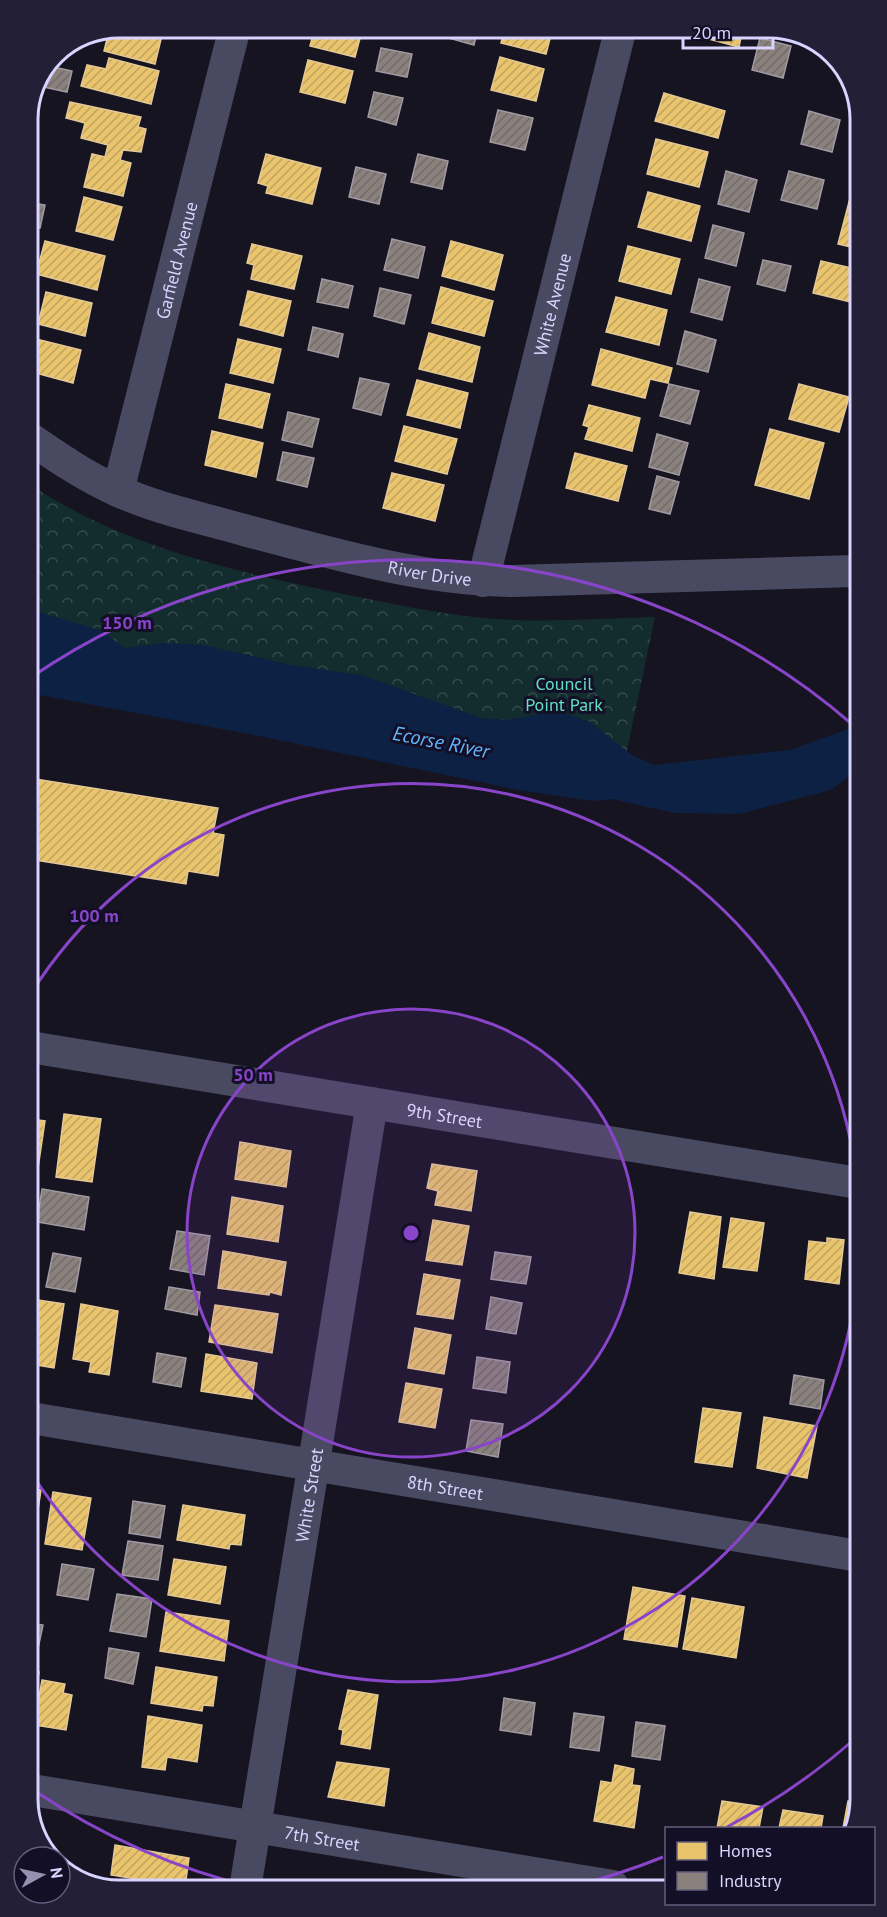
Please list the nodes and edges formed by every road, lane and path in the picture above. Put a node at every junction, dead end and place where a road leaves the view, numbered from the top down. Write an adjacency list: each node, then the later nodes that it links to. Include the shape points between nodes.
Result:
1 (232, 38): 4 (street, Garfield Avenue)
2 (618, 38): 6 (street, White Avenue)
3 (38, 444): 4 (street, River Drive)
4 (118, 491): 6 (street, River Drive, via 157,506 274,538 427,574)
5 (850, 571): 6 (street, River Drive)
6 (483, 580)
7 (38, 1048): 8 (street, 9th Street)
8 (372, 1103): 9 (street, 9th Street); 11 (street, White Street)
9 (850, 1182)
10 (38, 1419): 11 (street, 8th Street)
11 (314, 1464): 12 (street, 8th Street); 14 (street, White Street)
12 (850, 1554)
13 (38, 1791): 14 (street, 7th Street)
14 (255, 1826): 15 (street, White Street); 16 (street, 7th Street)
15 (247, 1879)
16 (575, 1880)

